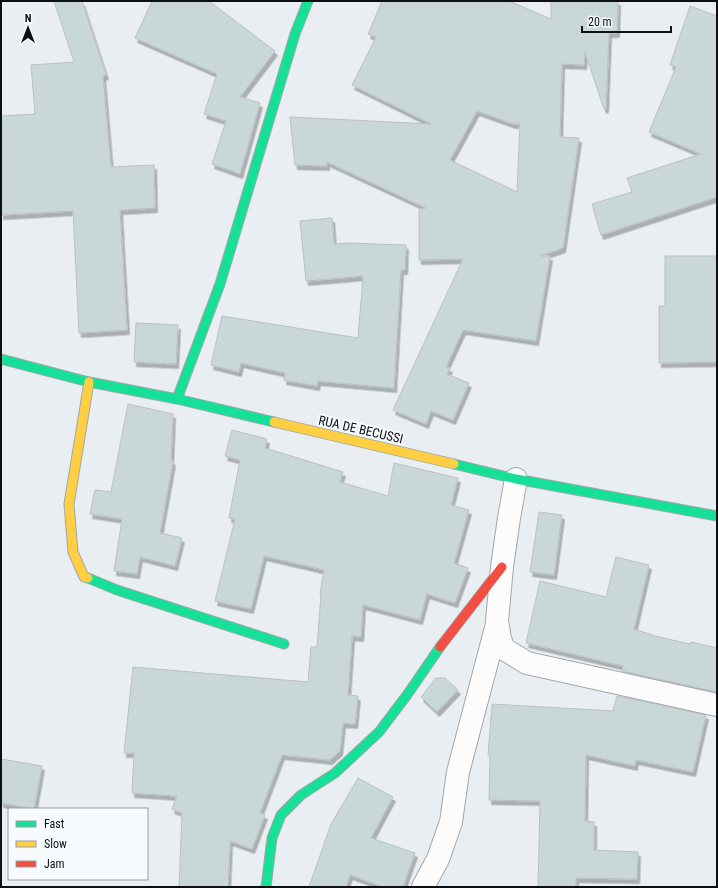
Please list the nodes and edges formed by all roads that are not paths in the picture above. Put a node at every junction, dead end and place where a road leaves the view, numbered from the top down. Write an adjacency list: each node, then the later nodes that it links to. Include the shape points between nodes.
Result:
1 (308, 1): 4 (street, via 295,34 220,284)
2 (1, 359): 3 (street, RUA DE BECUSSI)
3 (89, 382): 4 (street, RUA DE BECUSSI); 9 (street, via 69,504 73,552 84,577)
4 (177, 399): 5 (street, RUA DE BECUSSI)
5 (516, 479): 6 (street, RUA DE BECUSSI); 7 (street)
6 (717, 516)
7 (502, 567): 8 (street); 11 (street, via 439,648 379,732 336,773 301,795 281,815 272,838)
8 (497, 621): 10 (street, via 504,649 528,663); 12 (street, via 458,772 451,822 438,859)
9 (284, 644)
10 (717, 705)
11 (266, 887)
12 (422, 887)

